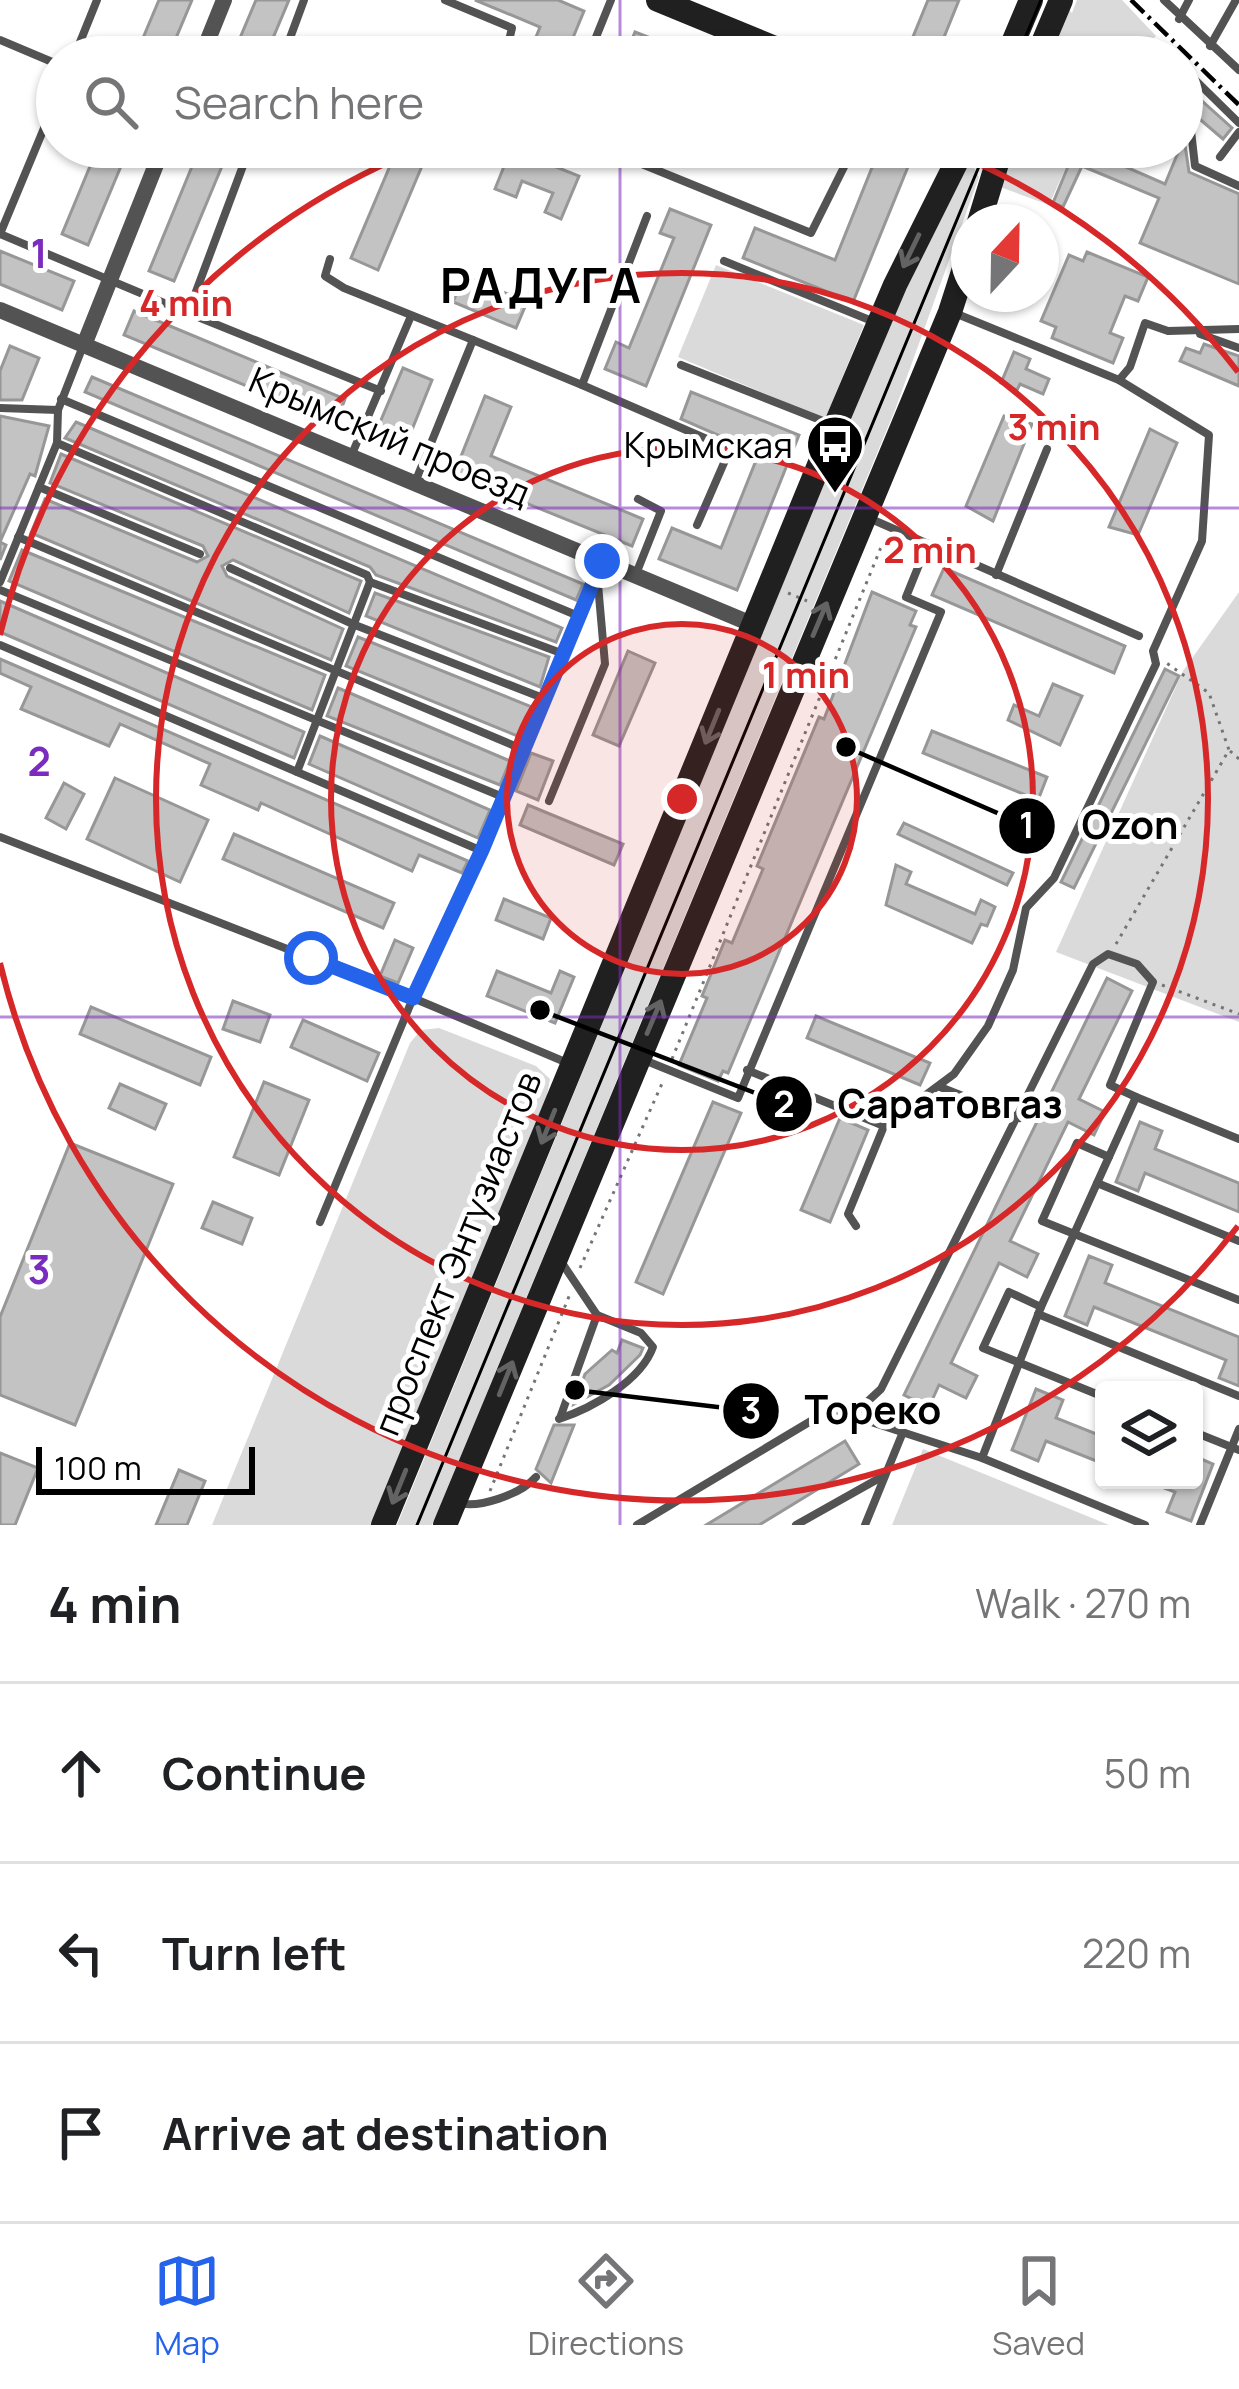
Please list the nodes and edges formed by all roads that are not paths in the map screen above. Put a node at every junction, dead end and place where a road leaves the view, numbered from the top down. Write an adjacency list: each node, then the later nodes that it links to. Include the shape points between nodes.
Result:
1 (97, 0): 13 (lane)
2 (224, 0): 14 (street)
3 (304, 0): 15 (lane)
4 (445, 0): 16 (lane, via 512,28)
5 (611, 0): 17 (lane)
6 (658, 0): 18 (main road)
7 (1031, 0): 19 (main road)
8 (1061, 0): 20 (main road)
9 (1164, 0): 12 (lane)
10 (1189, 0): 12 (lane)
11 (1236, 0): 24 (lane)
12 (1179, 19): 21 (lane)
13 (82, 36)
14 (209, 36)
15 (291, 36)
16 (510, 36)
17 (596, 36)
18 (746, 36)
19 (1016, 36)
20 (1046, 36)
21 (1199, 36)
22 (0, 40): 25 (lane)
23 (1203, 40): 24 (lane)
24 (1210, 46): 26 (lane)
25 (36, 55)
26 (1239, 70)
27 (1203, 88): 28 (lane)
28 (1239, 123)
29 (1239, 132): 31 (lane)
30 (36, 147): 42 (lane)
31 (1220, 157)
32 (155, 168): 45 (street)
33 (242, 168): 49 (lane)
34 (652, 168): 35 (lane, via 811,232)
35 (843, 168)
36 (954, 168): 51 (main road, проспект Энтузиастов, one-way to 51)
37 (996, 168): 40 (main road)
38 (1199, 168): 39 (lane)
39 (1239, 186)
40 (985, 204)
41 (647, 216): 59 (lane)
42 (0, 234): 45 (lane)
43 (331, 259): 50 (lane, via 325,276)
44 (724, 261): 51 (lane)
45 (107, 283): 49 (lane); 55 (street)
46 (951, 309): 48 (main road)
47 (0, 310): 55 (street, Крымский проезд)
48 (950, 312): 58 (lane); 71 (main road)
49 (188, 313): 60 (lane)
50 (411, 316): 54 (lane); 60 (lane)
51 (878, 324): 64 (main road, проспект Энтузиастов)
52 (1199, 328): 53 (lane); 56 (lane); 58 (lane, via 1145,323)
53 (1239, 329)
54 (473, 340): 59 (lane); 68 (lane)
55 (83, 345): 61 (lane); 67 (street, Крымский проезд)
56 (1239, 348)
57 (681, 365): 64 (lane)
58 (1119, 380): 101 (lane, via 1209,435 1202,541 1156,664 1054,878 1026,908 1013,970 988,1026)
59 (582, 385): 72 (lane, via 730,449)
60 (381, 391): 67 (lane)
61 (62, 399): 63 (lane); 82 (lane)
62 (0, 408): 63 (lane)
63 (58, 410): 65 (lane)
64 (836, 426): 83 (main road, проспект Энтузиастов)
65 (57, 443): 69 (lane); 80 (lane)
66 (1047, 449): 79 (lane)
67 (352, 454): 68 (street, Крымский проезд)
68 (415, 482): 76 (street, Крымский проезд)
69 (38, 488): 73 (lane); 75 (lane)
70 (638, 499): 78 (lane, via 661,511)
71 (864, 516): 74 (lane); 98 (main road, one-way to 71)
72 (697, 525)
73 (18, 537): 81 (lane); 88 (lane)
74 (927, 545): 79 (lane); 100 (lane, via 906,597 941,612)
75 (200, 554)
76 (599, 566): 78 (street, Крымский проезд); 82 (lane); 94 (lane, via 605,664)
77 (230, 568): 84 (lane)
78 (635, 575): 83 (street, Крымский проезд)
79 (996, 575): 85 (lane)
80 (370, 582): 84 (lane); 87 (lane)
81 (0, 586): 90 (lane)
82 (576, 615): 87 (lane)
83 (754, 625): 99 (main road, проспект Энтузиастов, one-way to 99)
84 (356, 626): 88 (lane); 89 (lane)
85 (1139, 636)
86 (0, 645): 92 (lane)
87 (561, 653): 89 (lane)
88 (336, 674): 90 (lane); 91 (lane)
89 (543, 698): 91 (lane)
90 (317, 722): 92 (lane); 93 (lane)
91 (522, 749): 93 (lane)
92 (297, 772): 96 (lane)
93 (503, 797): 96 (lane)
94 (549, 801)
95 (0, 836): 97 (lane)
96 (482, 850): 97 (lane)
97 (413, 998): 99 (lane); 108 (lane)
98 (637, 1058): 100 (lane, via 738,1097); 112 (main road)
99 (573, 1066): 128 (main road, проспект Энтузиастов, one-way to 128)
100 (747, 1070): 104 (lane)
101 (938, 1086): 103 (lane); 104 (lane)
102 (1136, 1097): 103 (lane, via 1110,1085 1154,982 1137,964 1108,955 1093,964); 105 (lane); 106 (lane)
103 (1019, 1118): 119 (lane, via 881,1389)
104 (884, 1126): 109 (lane, via 848,1214)
105 (1239, 1138)
106 (1109, 1157): 107 (lane); 110 (lane, via 1076,1143 1042,1221)
107 (1096, 1183): 110 (lane); 111 (lane)
108 (320, 1222)
109 (856, 1226)
110 (1073, 1234): 113 (lane); 114 (lane)
111 (1239, 1241)
112 (556, 1258): 115 (lane, via 568,1263); 127 (main road, one-way to 112)
113 (1239, 1300)
114 (1040, 1311): 116 (lane); 116 (lane, via 1009,1292 983,1348); 118 (lane)
115 (597, 1315): 115 (lane, via 567,1398 559,1419 585,1410 647,1364 653,1347 641,1333)
116 (1017, 1363): 117 (lane); 124 (lane)
117 (1095, 1393)
118 (1239, 1396)
119 (853, 1415): 121 (lane); 129 (lane, via 831,1409)
120 (1239, 1429): 123 (lane)
121 (903, 1432): 124 (lane); 125 (lane)
122 (1203, 1436): 123 (lane)
123 (1235, 1448): 133 (lane)
124 (982, 1458): 132 (lane)
125 (885, 1475): 130 (lane); 131 (lane)
126 (536, 1477): 127 (lane, via 526,1488)
127 (450, 1513)
128 (383, 1525)
129 (637, 1525)
130 (796, 1525)
131 (865, 1525)
132 (1145, 1525)
133 (1200, 1525)

